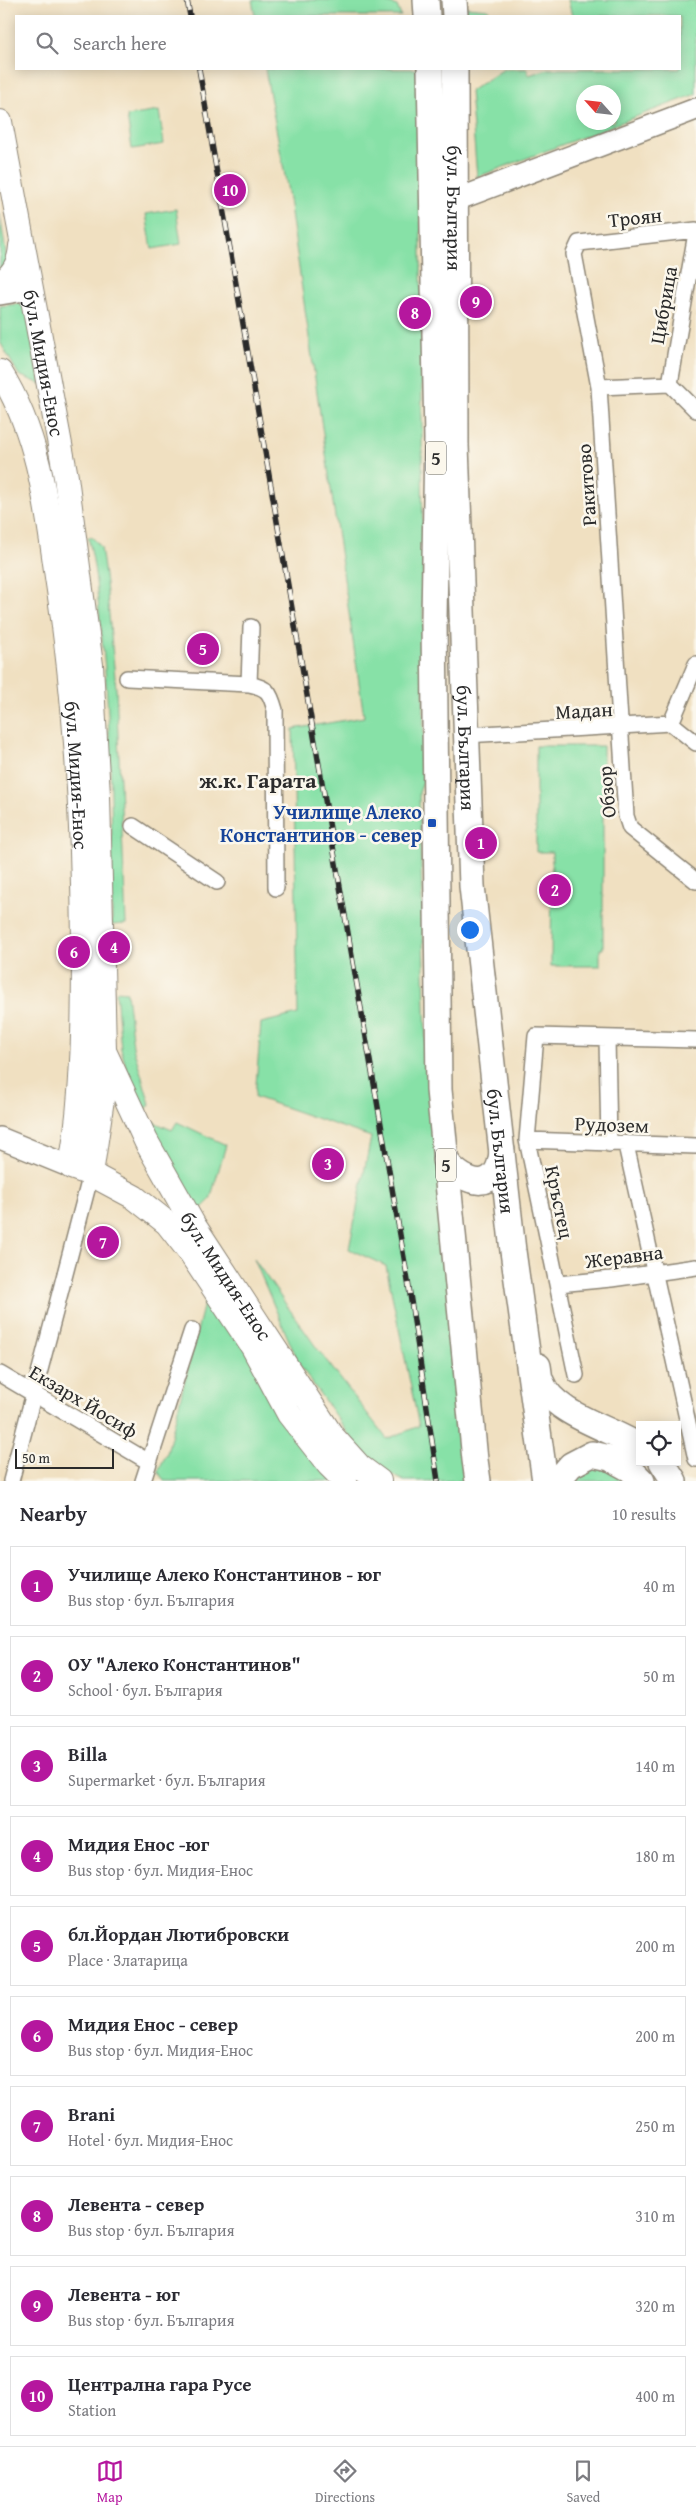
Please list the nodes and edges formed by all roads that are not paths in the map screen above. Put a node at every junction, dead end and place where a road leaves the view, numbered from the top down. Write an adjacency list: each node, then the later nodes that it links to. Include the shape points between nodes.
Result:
1 (426, 0): 3 (highway)
2 (454, 0): 4 (highway)
3 (427, 15)
4 (455, 15)
5 (430, 70): 43 (highway, бул. България / 5, via 436,439 434,620 439,1090)
6 (455, 70): 10 (highway, бул. България / 5)
7 (696, 109): 10 (main road)
8 (0, 122): 9 (main road, бул. Мидия-Енос)
9 (4, 162): 13 (main road, бул. Мидия-Енос)
10 (456, 200): 28 (highway, бул. България / 5, via 456,445)
11 (696, 232): 12 (street, Троян); 18 (street, Цибрица)
12 (579, 243): 19 (street, Ракитово, via 574,254)
13 (21, 244): 14 (main road, via 18,265); 15 (main road, бул. Мидия-Енос)
14 (0, 283)
15 (30, 289): 16 (main road); 21 (main road, бул. Мидия-Енос)
16 (0, 294)
17 (4, 380): 21 (main road, via 30,388 39,399); 44 (main road, бул. Мидия-Енос, via 28,426 38,461 74,703 83,869)
18 (670, 384): 19 (street); 20 (street)
19 (599, 387): 27 (street, Ракитово)
20 (696, 410)
21 (66, 477): 36 (main road, бул. Мидия-Енос, via 91,665 98,796)
22 (251, 627): 25 (street)
23 (696, 664): 26 (street)
24 (127, 678): 25 (street)
25 (257, 685): 33 (street, via 271,695 275,710)
26 (671, 723): 27 (street, Мадан); 29 (street)
27 (622, 728): 28 (street, Мадан); 31 (street, Обзор, via 627,823)
28 (466, 735): 42 (highway, бул. България / 5, via 472,886)
29 (696, 744)
30 (133, 826): 32 (street)
31 (696, 881)
32 (217, 882)
33 (276, 888)
34 (607, 1038): 35 (street); 38 (street, Кръстец, via 536,1036); 39 (street)
35 (696, 1040)
36 (104, 1050): 44 (main road, бул. Мидия-Енос, via 102,1099); 63 (main road, бул. Мидия-Енос, via 146,1141 193,1224 332,1436 360,1467)
37 (0, 1138): 44 (main road)
38 (527, 1140): 39 (street, Рудозем); 50 (street, Кръстец)
39 (609, 1144): 40 (street, Рудозем)
40 (626, 1145): 41 (street, Рудозем); 49 (street)
41 (696, 1146)
42 (502, 1151): 43 (highway, via 498,1171 483,1181 464,1178); 45 (highway, бул. България / 5)
43 (445, 1160): 46 (highway, бул. България / 5)
44 (81, 1170): 54 (street, бул. Мидия-Енос); 62 (main road, бул. Мидия-Енос, via 134,1197 167,1223 190,1250 253,1347 290,1414)
45 (508, 1200): 46 (highway, via 500,1193 483,1188 468,1190 456,1197); 47 (highway, бул. България / 5)
46 (450, 1206): 64 (highway, бул. България / 5)
47 (514, 1251): 56 (highway, via 527,1300 541,1382 551,1397 576,1415); 65 (highway, бул. България / 5)
48 (696, 1267): 49 (street, Жеравна)
49 (654, 1272): 50 (street, Жеравна); 55 (street)
50 (558, 1284): 53 (street, Кръстец)
51 (192, 1330): 58 (street)
52 (0, 1374): 54 (street, Екзарх Йосиф)
53 (576, 1375)
54 (33, 1393): 58 (street, Екзарх Йосиф); 60 (street, бул. Мидия-Енос)
55 (694, 1442): 57 (street)
56 (636, 1445)
57 (696, 1459)
58 (148, 1462): 61 (street)
59 (665, 1466): 68 (highway)
60 (11, 1481)
61 (143, 1481)
62 (345, 1481)
63 (379, 1481)
64 (478, 1481)
65 (545, 1481)
66 (557, 1481): 67 (highway, via 571,1465 592,1454 610,1458 630,1469)
67 (642, 1481)
68 (674, 1481)

